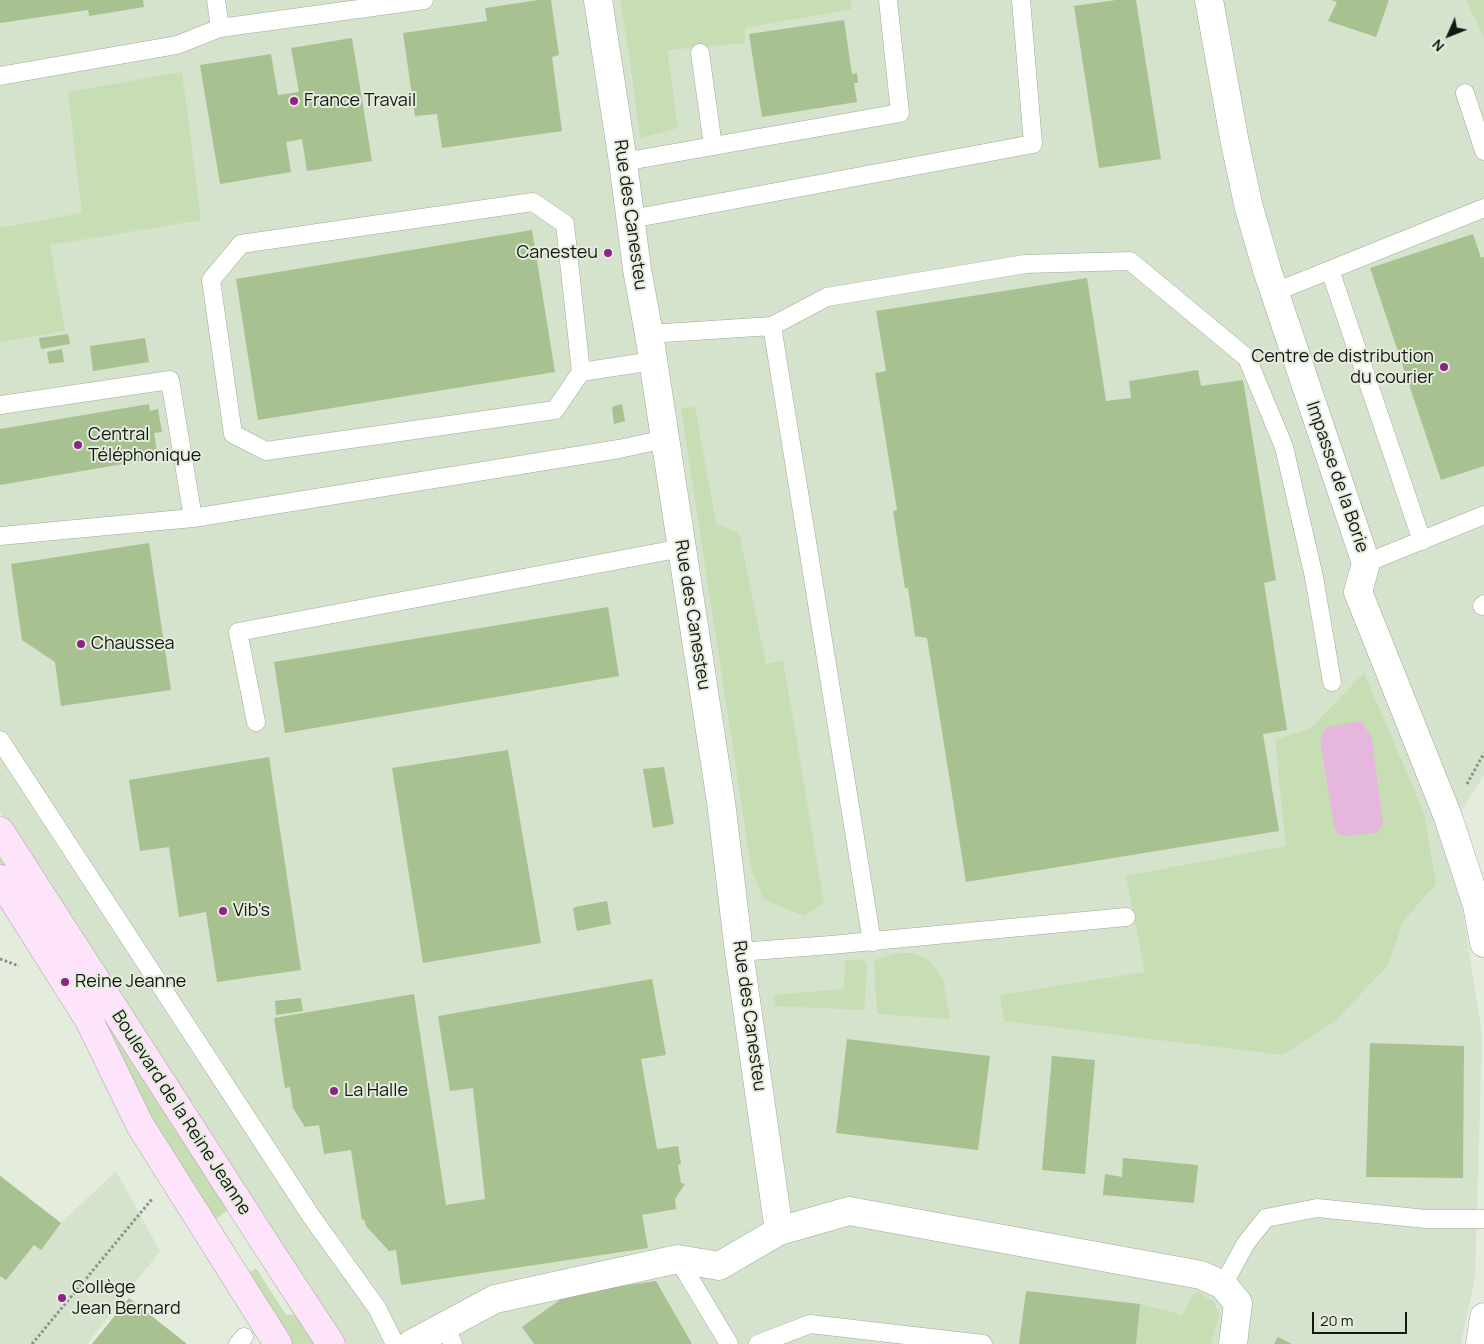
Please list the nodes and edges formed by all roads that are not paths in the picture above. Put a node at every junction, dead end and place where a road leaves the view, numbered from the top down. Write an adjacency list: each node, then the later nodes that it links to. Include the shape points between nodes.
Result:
1 (216, 0): 7 (lane)
2 (424, 0): 7 (lane)
3 (598, 0): 13 (street, Rue des Canesteu)
4 (888, 0): 11 (lane, via 900,113)
5 (1021, 0): 15 (lane, via 1033,144)
6 (1209, 0): 17 (street, Impasse de la Borie, via 1235,143)
7 (220, 28): 9 (lane, via 177,45)
8 (700, 53): 11 (lane)
9 (0, 76)
10 (1465, 93): 12 (lane)
11 (713, 146): 13 (lane)
12 (1484, 151)
13 (623, 162): 15 (street, Rue des Canesteu)
14 (1484, 208): 16 (lane)
15 (631, 218): 19 (street, Rue des Canesteu)
16 (1330, 270): 17 (lane); 27 (lane)
17 (1275, 292): 29 (street, Impasse de la Borie)
18 (772, 326): 19 (lane); 30 (lane, via 827,297 1025,264 1130,261 1247,358 1284,447 1314,577); 37 (lane)
19 (649, 334): 20 (street, Rue des Canesteu)
20 (653, 361): 21 (lane); 23 (street, Rue des Canesteu)
21 (581, 372): 21 (lane, via 565,224 534,202 241,244 211,280 233,434 266,451 555,410)
22 (0, 405): 25 (lane, via 170,380)
23 (665, 439): 25 (lane); 28 (street, Rue des Canesteu)
24 (1484, 516): 27 (lane)
25 (193, 518): 26 (lane)
26 (0, 536)
27 (1422, 541): 29 (lane)
28 (682, 548): 31 (lane, via 238,632); 39 (street, Rue des Canesteu, via 721,802)
29 (1366, 563): 38 (street, Impasse de la Borie, via 1358,592 1448,817 1477,905)
30 (1332, 682)
31 (256, 722)
32 (0, 740): 48 (lane, via 311,1216 377,1308)
33 (0, 831): 47 (main road, Boulevard de la Reine Jeanne)
34 (0, 879): 35 (main road, Boulevard de la Reine Jeanne)
35 (8, 908): 46 (main road, Boulevard de la Reine Jeanne, via 89,1020 140,1125)
36 (1126, 917): 37 (lane)
37 (872, 942): 39 (lane)
38 (1484, 943)
39 (740, 952): 41 (street, Rue des Canesteu)
40 (1484, 1219): 43 (lane, via 1426,1219 1317,1208 1266,1218 1246,1243)
41 (779, 1231): 42 (street, via 719,1266); 43 (street, via 849,1211 1201,1275)
42 (678, 1259): 45 (street, via 495,1299); 50 (lane)
43 (1223, 1285): 53 (street, via 1238,1303)
44 (1484, 1317): 54 (street)
45 (449, 1335): 49 (street)
46 (278, 1344)
47 (331, 1344)
48 (395, 1344)
49 (411, 1344)
50 (729, 1344)
51 (758, 1344): 52 (lane, via 810,1324)
52 (983, 1344)
53 (1233, 1344)
54 (1480, 1344)

